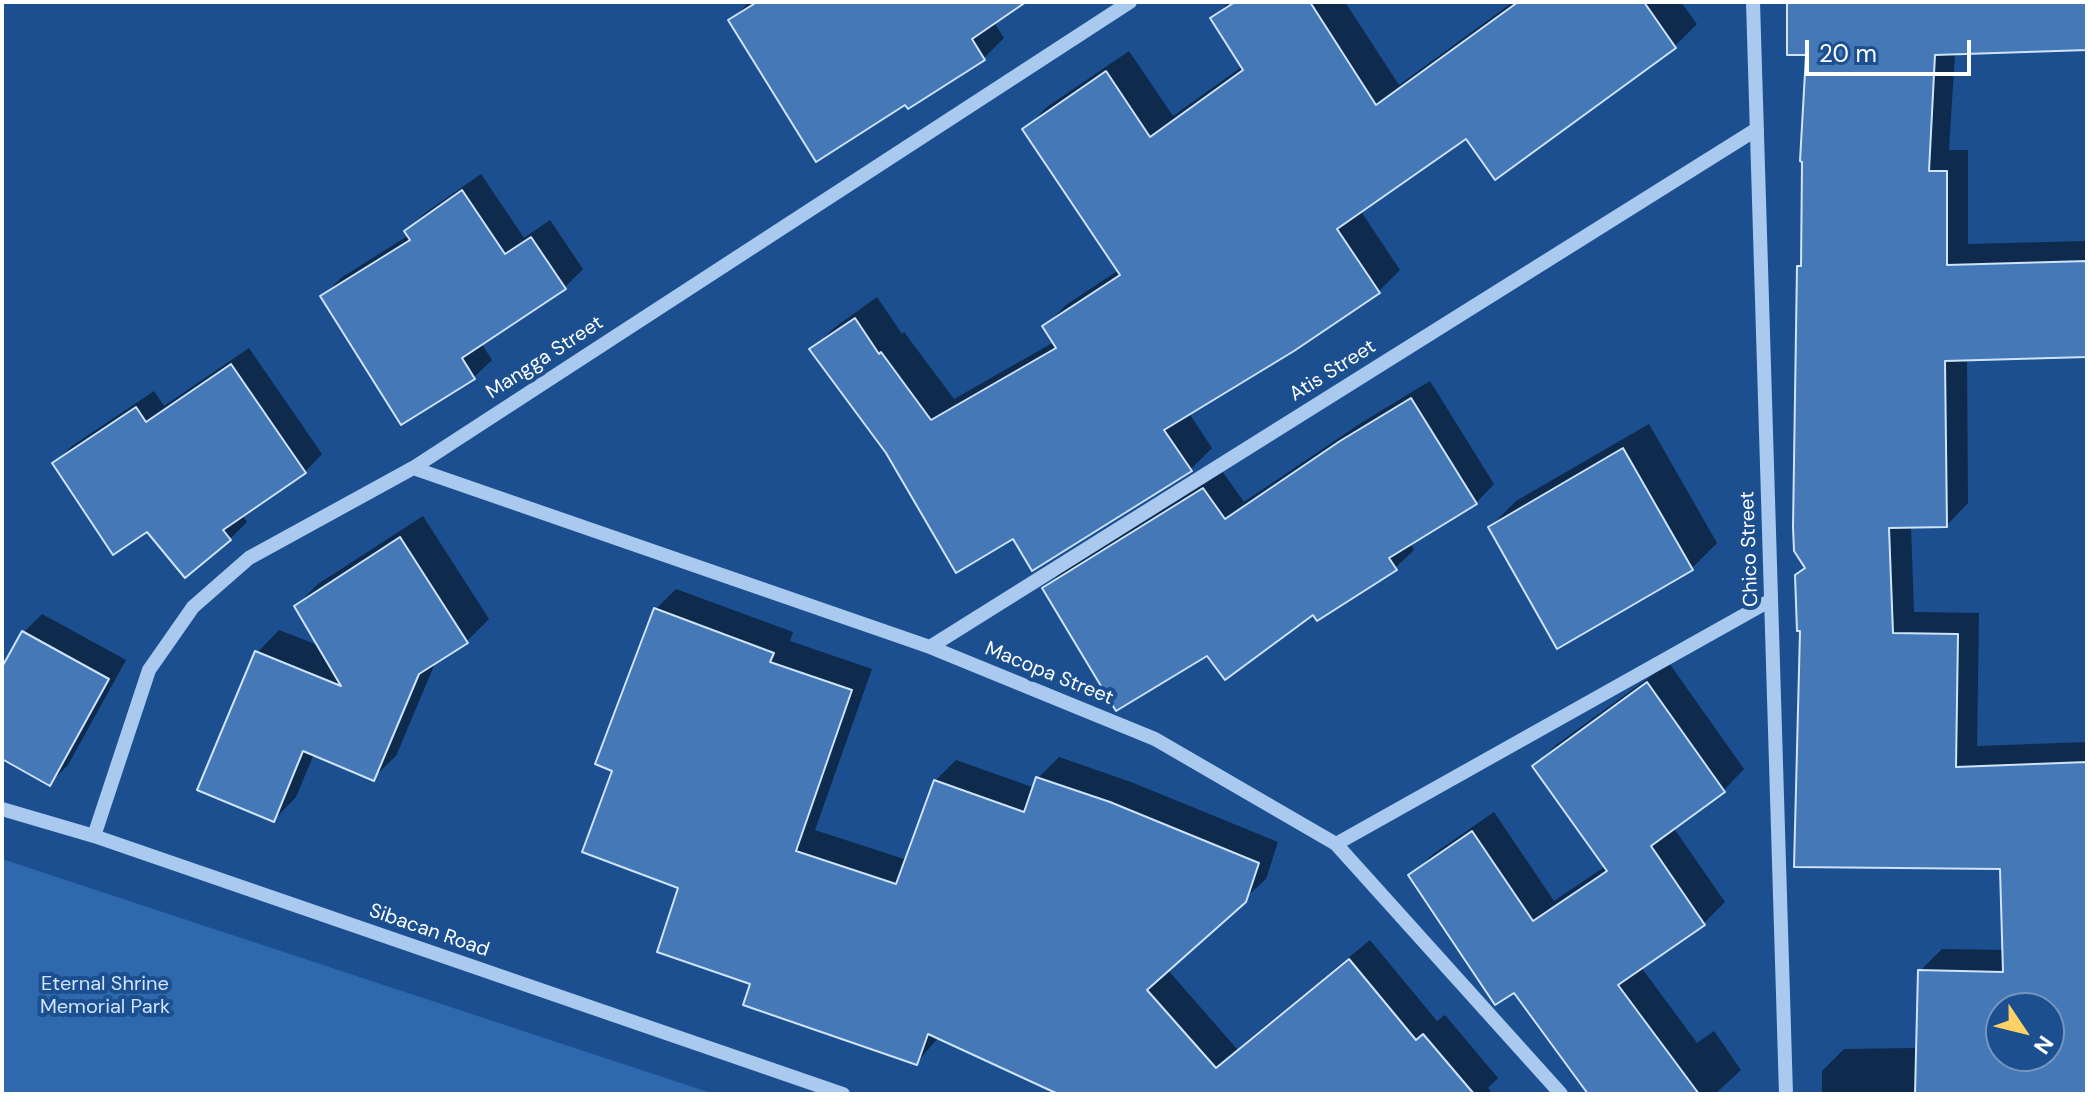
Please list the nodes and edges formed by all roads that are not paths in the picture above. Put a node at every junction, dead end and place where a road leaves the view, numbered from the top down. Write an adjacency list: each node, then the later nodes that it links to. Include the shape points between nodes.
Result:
1 (1130, 2): 4 (street, Mangga Street)
2 (1753, 2): 3 (street, Chico Street)
3 (1757, 129): 5 (street, Chico Street); 6 (street, Atis Street)
4 (413, 468): 6 (street, Macopa Street); 8 (street, Mangga Street, via 249,558 193,607 149,670)
5 (1771, 600): 9 (street); 12 (street, Chico Street)
6 (930, 647): 9 (street, Macopa Street, via 1155,739)
7 (2, 809): 8 (street, Sibacan Road)
8 (94, 836): 10 (street, Sibacan Road)
9 (1336, 844): 11 (street, Macopa Street)
10 (843, 1094)
11 (1561, 1094)
12 (1786, 1094)

